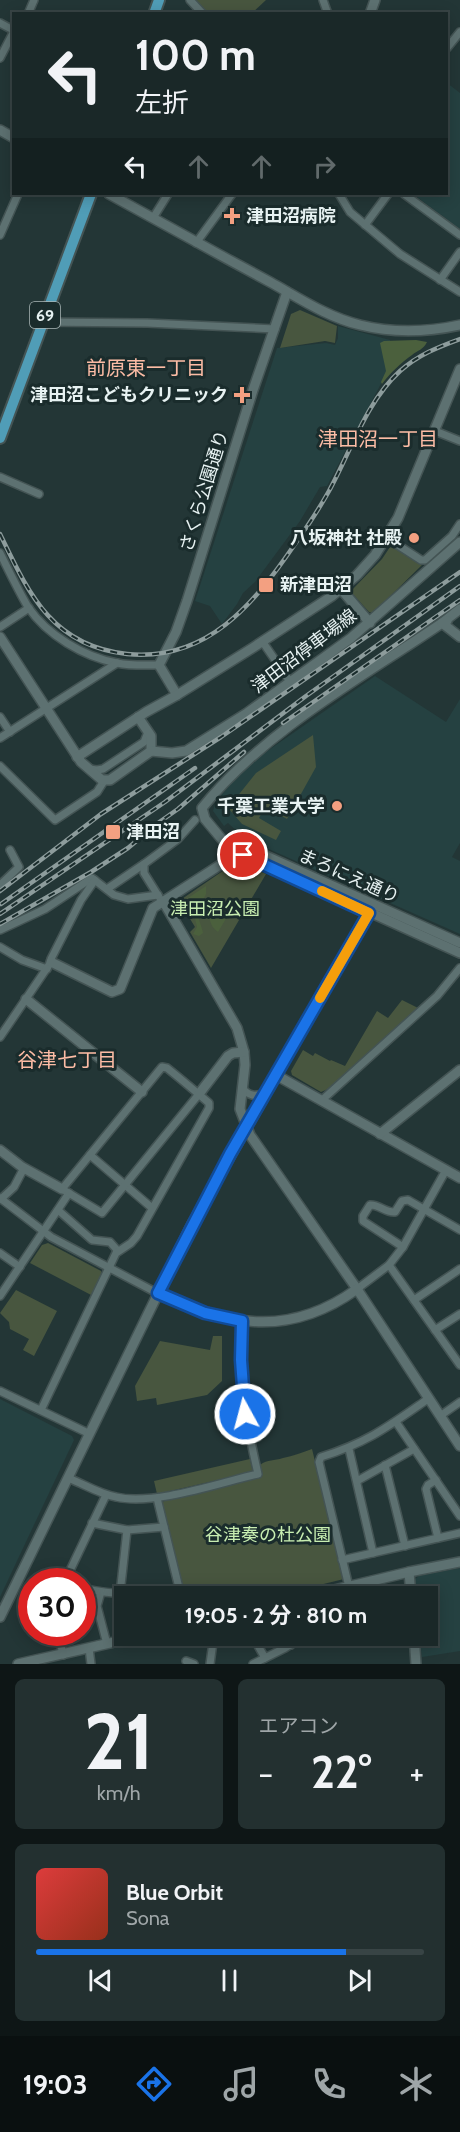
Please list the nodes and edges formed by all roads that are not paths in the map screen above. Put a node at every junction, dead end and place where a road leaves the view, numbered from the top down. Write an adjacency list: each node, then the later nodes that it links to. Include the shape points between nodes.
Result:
1 (190, 0): 2 (street)
2 (201, 12)
3 (460, 32): 5 (street)
4 (12, 33): 6 (street)
5 (448, 47)
6 (0, 58)
7 (18, 195): 17 (street)
8 (91, 195): 24 (main road, 69)
9 (111, 195): 15 (street)
10 (167, 195): 15 (street)
11 (231, 195): 19 (street)
12 (340, 195): 16 (street, via 350,212)
13 (387, 195): 16 (street)
14 (405, 195): 18 (street)
15 (153, 218): 19 (street)
16 (365, 225): 21 (street)
17 (0, 235)
18 (460, 235)
19 (196, 243): 22 (street)
20 (460, 252): 21 (street)
21 (440, 280): 23 (street)
22 (287, 292): 25 (street, via 360,325 413,330); 26 (street, さくら公園通り)
23 (460, 292)
24 (42, 322): 26 (street); 29 (main road, 69)
25 (460, 325)
26 (275, 329): 48 (street, さくら公園通り, via 187,602)
27 (460, 369): 28 (street)
28 (435, 431): 30 (street); 34 (street)
29 (0, 438)
30 (460, 441)
31 (0, 477): 32 (street)
32 (39, 494)
33 (460, 524): 34 (street, via 425,561)
34 (387, 538): 37 (street)
35 (460, 542): 41 (street, 津田沼停車場線)
36 (0, 553): 38 (street)
37 (341, 589): 41 (street); 46 (street)
38 (29, 608): 43 (street); 47 (street, via 57,636 85,653)
39 (460, 609): 42 (street)
40 (460, 615): 42 (street)
41 (370, 623): 49 (street, 津田沼停車場線)
42 (442, 623): 45 (street); 62 (street, via 249,757)
43 (0, 627)
44 (0, 637): 51 (street)
45 (460, 637)
46 (262, 641): 49 (street); 50 (street)
47 (117, 663): 48 (street); 51 (street)
48 (159, 665): 50 (street)
49 (291, 683): 57 (street, 津田沼停車場線, via 190,749 177,753)
50 (177, 695): 53 (street)
51 (46, 710): 54 (street); 58 (street)
52 (0, 717): 54 (street)
53 (138, 717): 55 (street); 58 (street)
54 (10, 732): 56 (street)
55 (148, 732): 57 (street); 60 (street, via 144,741 103,769)
56 (0, 738)
57 (151, 751): 61 (street)
58 (77, 757): 60 (street)
59 (0, 766): 61 (street, via 55,820 97,792)
60 (87, 768): 61 (street)
61 (104, 781)
62 (202, 808): 63 (street); 64 (street)
63 (200, 819): 64 (street); 65 (street, まろにえ通り)
64 (184, 831): 68 (street)
65 (225, 841): 67 (street, まろにえ通り, via 230,849); 69 (street, via 227,850); 74 (street, まろにえ通り, via 246,847)
66 (10, 850): 71 (street, via 19,867)
67 (243, 855): 69 (street); 74 (street, まろにえ通り)
68 (144, 864): 72 (street); 73 (street, via 144,873)
69 (220, 865): 73 (street)
70 (95, 880): 72 (street); 75 (street, via 92,878 45,909); 79 (street)
71 (0, 885)
72 (107, 890): 73 (street, via 128,899)
73 (161, 898): 79 (street, via 153,908 120,989 112,992); 83 (street, via 234,1022)
74 (371, 909): 76 (street, まろにえ通り); 78 (street, まろにえ通り); 85 (street)
75 (0, 930)
76 (460, 943)
77 (0, 947): 79 (street, via 22,960)
78 (460, 953)
79 (49, 966): 81 (street)
80 (460, 968): 90 (street, via 437,996)
81 (26, 999): 82 (street); 87 (street)
82 (0, 1037)
83 (244, 1052): 86 (street); 89 (street, via 228,1056)
84 (460, 1070): 92 (street)
85 (276, 1075): 88 (street); 90 (street)
86 (242, 1088): 88 (street, via 253,1096); 91 (street, via 240,1109)
87 (142, 1092): 89 (street, via 162,1067); 94 (street)
88 (265, 1093): 91 (street)
89 (199, 1094): 97 (street); 100 (street, via 209,1108)
90 (321, 1101): 92 (street)
91 (246, 1126): 112 (street); 113 (street)
92 (380, 1134): 96 (street)
93 (0, 1150): 95 (street)
94 (90, 1155): 97 (street); 98 (street)
95 (24, 1168): 98 (street); 99 (street, via 14,1187)
96 (455, 1173): 102 (street)
97 (125, 1185): 98 (street, via 102,1213); 100 (street)
98 (66, 1191): 101 (street)
99 (1, 1198): 104 (street)
100 (152, 1208): 106 (street, via 137,1236)
101 (58, 1210): 104 (street); 106 (street, via 92,1240 110,1242)
102 (425, 1210): 103 (street); 105 (street); 105 (street, via 408,1200 390,1213 370,1205 363,1216 363,1221)
103 (460, 1230)
104 (43, 1232): 109 (street); 110 (street)
105 (402, 1247): 108 (street)
106 (118, 1251): 110 (street)
107 (0, 1253): 109 (street)
108 (389, 1265): 112 (street); 115 (street)
109 (20, 1267): 114 (street)
110 (109, 1268): 113 (street); 123 (street)
111 (460, 1269): 115 (street)
112 (357, 1289): 117 (street, via 336,1303 303,1316 272,1322); 121 (street)
113 (158, 1293): 117 (street, via 205,1313); 126 (street)
114 (0, 1296)
115 (414, 1300): 118 (street)
116 (460, 1314): 118 (street)
117 (242, 1321): 135 (street, via 243,1400 258,1474)
118 (435, 1330): 119 (street)
119 (460, 1365)
120 (0, 1390): 123 (street)
121 (428, 1399): 124 (street); 125 (street)
122 (460, 1402): 124 (street)
123 (41, 1410): 126 (street)
124 (440, 1416): 127 (street)
125 (396, 1422): 128 (street); 129 (street)
126 (90, 1434): 131 (street)
127 (460, 1446)
128 (349, 1449): 133 (street); 144 (street, via 321,1457 319,1462)
129 (414, 1449): 130 (street); 132 (street)
130 (385, 1465): 133 (street); 142 (street)
131 (68, 1478): 134 (street); 156 (street)
132 (436, 1480): 136 (street); 141 (street, via 426,1489)
133 (357, 1481): 143 (street)
134 (106, 1495): 135 (street); 137 (street)
135 (157, 1498): 138 (street)
136 (460, 1516)
137 (92, 1523): 139 (street); 146 (street)
138 (164, 1527): 139 (street); 149 (street)
139 (127, 1530): 148 (street)
140 (460, 1533): 141 (street)
141 (438, 1538): 142 (street)
142 (405, 1546): 143 (street)
143 (374, 1553): 144 (street)
144 (342, 1560): 150 (street)
145 (460, 1562): 147 (street)
146 (71, 1568)
147 (410, 1572): 151 (street); 152 (street)
148 (121, 1586)
149 (178, 1586)
150 (349, 1586)
151 (353, 1586)
152 (411, 1586)
153 (96, 1591): 154 (street)
154 (101, 1592): 155 (street); 158 (street, via 97,1606)
155 (114, 1593)
156 (0, 1617)
157 (114, 1642): 158 (street)
158 (107, 1644): 164 (street)
159 (61, 1646): 165 (street)
160 (213, 1646): 171 (street)
161 (258, 1646): 166 (street)
162 (289, 1646): 166 (street)
163 (415, 1646): 173 (street)
164 (89, 1648): 165 (street); 169 (street)
165 (63, 1655): 168 (street)
166 (265, 1658): 172 (street)
167 (186, 1661): 170 (street)
168 (18, 1664)
169 (91, 1664)
170 (194, 1664)
171 (210, 1664)
172 (253, 1664)
173 (416, 1664)

